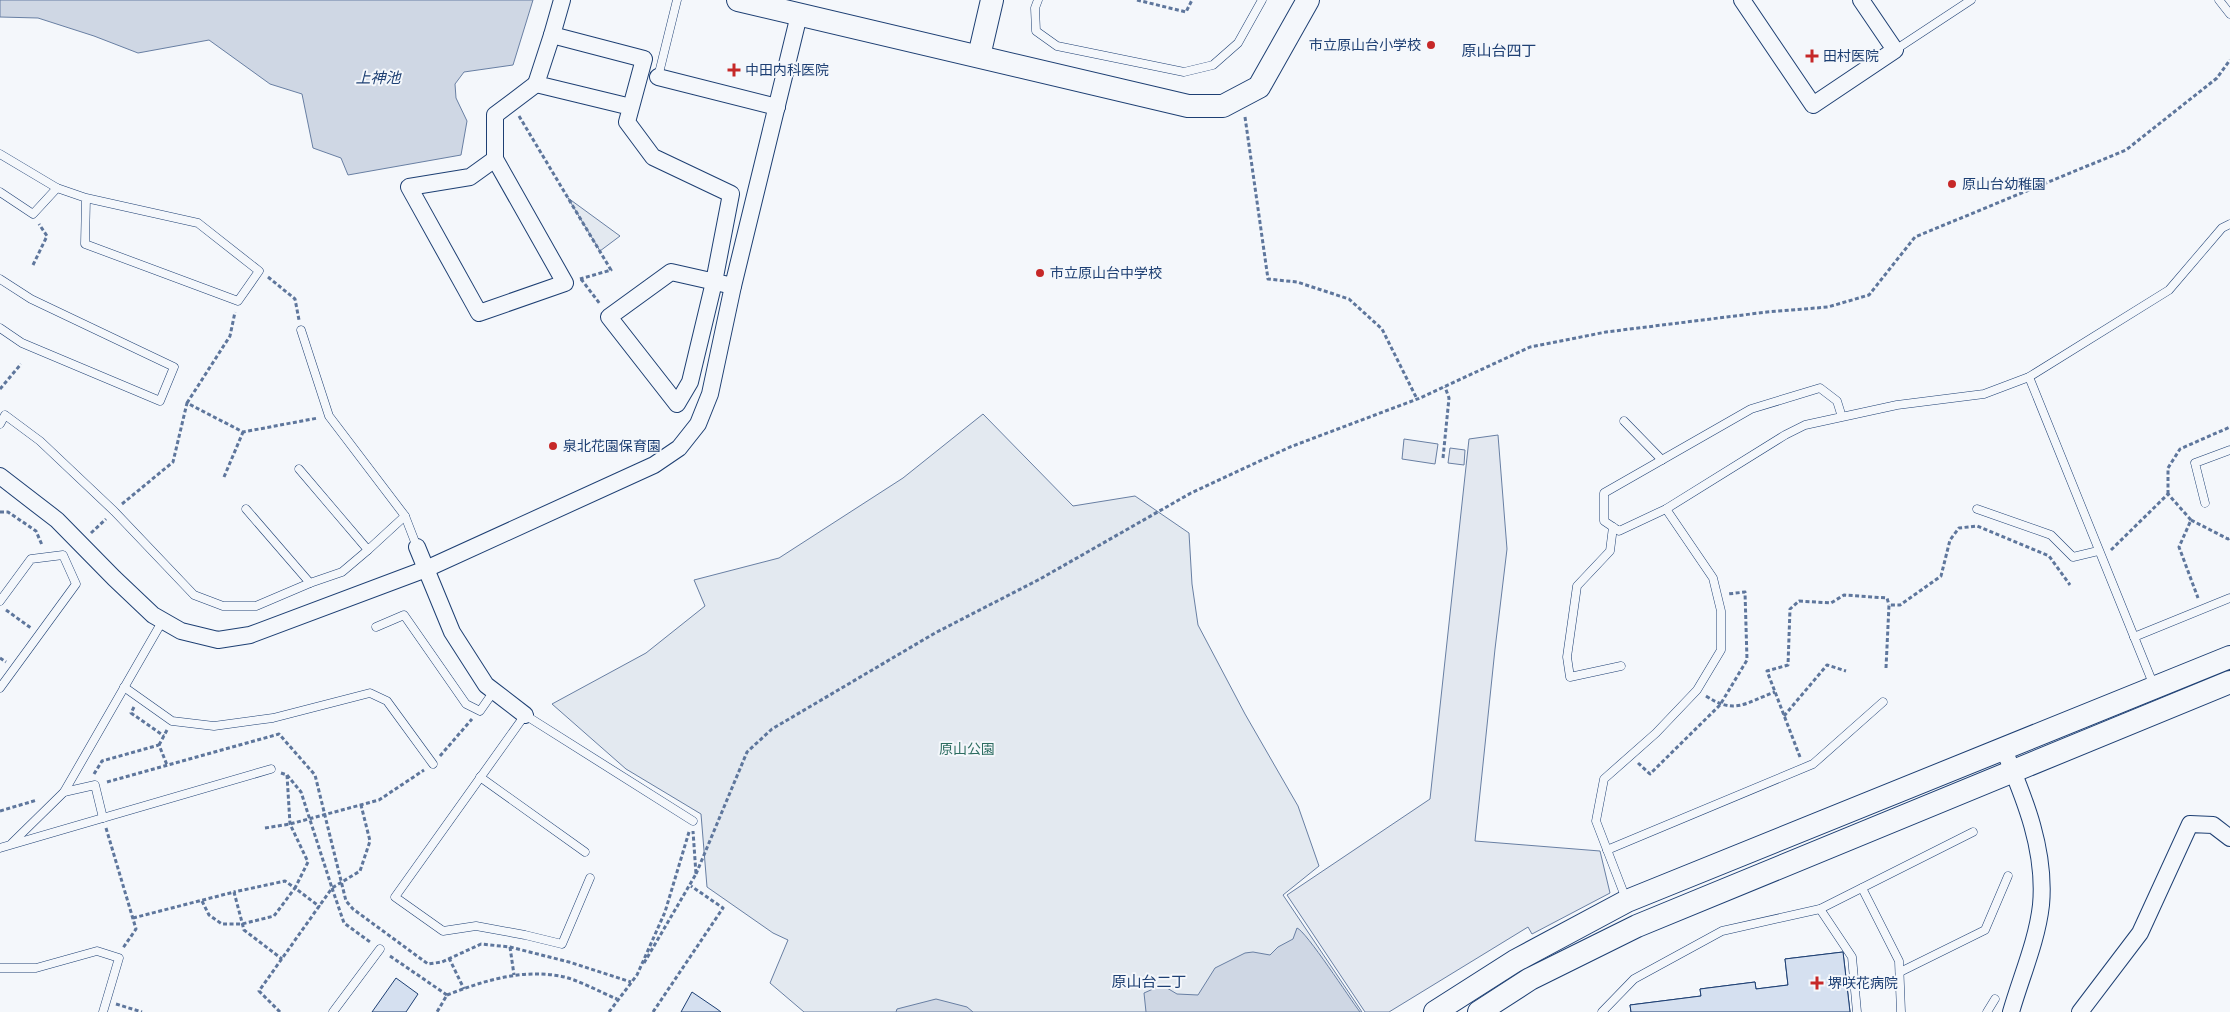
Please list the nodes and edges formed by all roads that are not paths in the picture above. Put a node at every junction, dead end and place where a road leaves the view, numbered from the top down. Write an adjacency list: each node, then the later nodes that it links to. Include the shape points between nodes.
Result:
1 (562, 0): 14 (street)
2 (677, 0): 17 (lane)
3 (738, 0): 13 (street)
4 (992, 0): 16 (street)
5 (1038, 0): 6 (lane, via 1034,8 1036,31 1057,46 1184,72 1214,65 1238,43)
6 (1262, 0)
7 (1308, 0): 16 (street, via 1260,87 1223,106 1188,106)
8 (1742, 0): 15 (street, via 1813,105)
9 (1861, 0): 15 (street)
10 (1971, 0): 15 (lane)
11 (2219, 0): 12 (lane)
12 (2230, 14)
13 (799, 15): 16 (street); 20 (street)
14 (552, 35): 18 (street); 19 (street, via 644,59)
15 (1895, 50)
16 (979, 56)
17 (658, 77): 20 (street)
18 (536, 84): 19 (street); 22 (street, via 495,116)
19 (631, 107): 28 (street, via 627,122 653,158 731,194)
20 (777, 107): 29 (street)
21 (0, 154): 23 (lane)
22 (495, 159): 22 (street, via 470,177 409,187 479,313 564,283)
23 (57, 188): 24 (lane, via 33,214); 25 (lane)
24 (0, 192)
25 (86, 198): 25 (lane, via 85,244 238,301 259,271 198,223)
26 (2230, 224): 32 (lane, via 2222,228 2170,290)
27 (0, 279): 30 (lane, via 31,298 174,367 160,401 22,343)
28 (714, 282): 28 (street, via 671,272 609,317 677,404 690,382); 29 (street)
29 (733, 286): 50 (street, via 710,394 698,424 679,448 654,464)
30 (0, 328)
31 (301, 330): 45 (lane, via 329,416)
32 (2029, 377): 34 (lane, via 1984,394 1897,405); 49 (lane)
33 (2, 413): 36 (lane); 51 (lane, via 40,441 114,511 194,595 223,606 256,606)
34 (1842, 417): 38 (lane, via 1838,401 1820,388 1751,409); 43 (lane, via 1805,425 1784,435)
35 (1624, 422): 38 (lane)
36 (0, 424)
37 (2230, 450): 41 (lane, via 2195,463)
38 (1662, 460): 46 (lane, via 1604,493 1604,521)
39 (299, 469): 48 (lane)
40 (0, 476): 54 (street, via 57,520 114,578)
41 (2205, 503)
42 (246, 509): 51 (lane)
43 (1666, 509): 46 (lane, via 1620,531); 78 (lane, via 1713,578 1720,611 1721,650 1697,690 1604,779 1596,821)
44 (1977, 509): 49 (lane, via 2051,535 2074,557)
45 (405, 516): 47 (lane); 48 (lane)
46 (1613, 527): 58 (lane, via 1610,551 1577,586 1567,657 1570,677)
47 (417, 547): 50 (street)
48 (368, 550): 51 (lane, via 342,572)
49 (2098, 550): 56 (lane)
50 (426, 569): 54 (street, via 250,635 218,640 181,631); 63 (street, via 452,632 486,685)
51 (310, 583)
52 (2230, 598): 56 (lane)
53 (0, 601): 60 (lane, via 31,559 63,555 76,584)
54 (162, 620): 61 (lane)
55 (376, 627): 63 (lane, via 404,615 466,704 480,711)
56 (2134, 637): 62 (lane)
57 (2230, 657): 62 (street)
58 (1621, 666)
59 (2230, 682): 69 (street)
60 (0, 688)
61 (124, 688): 67 (lane, via 172,721 214,726 273,718 370,693 387,701); 71 (lane)
62 (2155, 688): 66 (street)
63 (494, 691): 65 (street)
64 (1883, 702): 78 (lane, via 1813,764)
65 (525, 714): 70 (lane); 73 (lane)
66 (2004, 750): 69 (street); 83 (street)
67 (433, 764)
68 (271, 769): 72 (lane)
69 (2013, 772): 92 (street, via 1637,926 1530,979); 97 (street, via 2035,833 2041,873 2041,905)
70 (480, 777): 79 (lane); 81 (lane, via 394,897 443,931 476,926 562,944)
71 (64, 792): 72 (lane, via 95,785); 76 (lane)
72 (103, 818): 76 (lane)
73 (693, 821)
74 (1973, 832): 82 (lane)
75 (2230, 838): 98 (street, via 2213,825 2190,824 2140,933)
76 (10, 845): 77 (lane)
77 (0, 848)
78 (1607, 850): 83 (lane)
79 (585, 852)
80 (2008, 876): 87 (lane, via 1984,930)
81 (590, 878)
82 (1862, 888): 84 (lane); 87 (lane, via 1899,961)
83 (1627, 901): 91 (street, via 1515,961)
84 (1820, 909): 93 (lane, via 1722,931 1634,979); 94 (lane, via 1852,957)
85 (380, 949): 90 (lane)
86 (0, 968): 89 (lane, via 36,968 97,951 119,958)
87 (1900, 972): 95 (lane)
88 (1995, 1000): 96 (lane)
89 (103, 1012)
90 (333, 1012)
91 (1435, 1012)
92 (1479, 1012)
93 (1602, 1012)
94 (1857, 1012)
95 (1901, 1012)
96 (1987, 1012)
97 (2011, 1012)
98 (2080, 1012)

